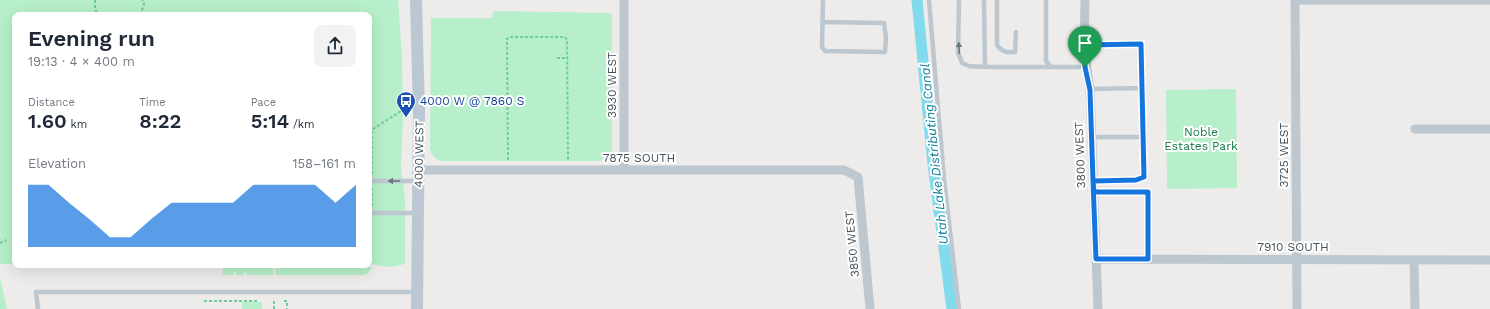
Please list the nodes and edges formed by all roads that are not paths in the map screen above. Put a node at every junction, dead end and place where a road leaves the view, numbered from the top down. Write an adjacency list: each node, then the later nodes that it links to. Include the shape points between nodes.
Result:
1 (416, 0): 25 (main road, 4000 WEST)
2 (624, 0): 24 (street, 3930 WEST)
3 (823, 0): 12 (lane)
4 (929, 0): 41 (lane, via 944,179)
5 (959, 0): 15 (lane, one-way to 5, via 969,66 962,63 958,52)
6 (984, 0): 15 (lane)
7 (997, 0): 13 (lane, via 997,45 1001,50 1007,53 1015,52)
8 (1046, 0): 16 (lane, via 1046,61)
9 (1085, 0): 14 (street, 3800 WEST)
10 (1295, 0): 11 (street); 34 (street, 3725 WEST)
11 (1490, 0)
12 (823, 22): 12 (lane, via 822,48 825,51 885,52 884,23)
13 (1016, 32)
14 (1084, 45): 17 (street, 3800 WEST); 18 (lane, via 1141,44)
15 (985, 66): 16 (lane)
16 (1051, 67): 17 (lane)
17 (1085, 67): 19 (street, 3800 WEST)
18 (1142, 88): 19 (lane); 23 (lane)
19 (1090, 90): 22 (street, 3800 WEST)
20 (1414, 129): 21 (street)
21 (1490, 130)
22 (1092, 137): 23 (lane); 28 (street, 3800 WEST)
23 (1144, 137): 28 (lane, via 1144,177 1136,180)
24 (624, 170): 25 (street, 7875 SOUTH); 26 (street, 7875 SOUTH, via 844,170)
25 (419, 175): 27 (lane, one-way to 27); 31 (main road, 4000 WEST)
26 (858, 177): 40 (street, 3850 WEST)
27 (372, 181)
28 (1093, 181): 29 (street, 3800 WEST)
29 (1094, 192): 32 (street, 3800 WEST); 33 (lane, via 1148,192)
30 (372, 213): 31 (lane)
31 (418, 213): 37 (main road, 4000 WEST)
32 (1096, 259): 33 (street, 7910 SOUTH); 42 (street, 3800 WEST)
33 (1148, 259): 34 (street, 7910 SOUTH)
34 (1297, 259): 35 (street, 7910 SOUTH); 43 (street, 3725 WEST)
35 (1414, 260): 36 (street, 7910 SOUTH); 44 (street)
36 (1490, 260)
37 (417, 292): 38 (lane, via 36,292); 39 (main road, 4000 WEST)
38 (38, 309)
39 (417, 309)
40 (870, 309)
41 (959, 309)
42 (1098, 309)
43 (1297, 309)
44 (1415, 309)

